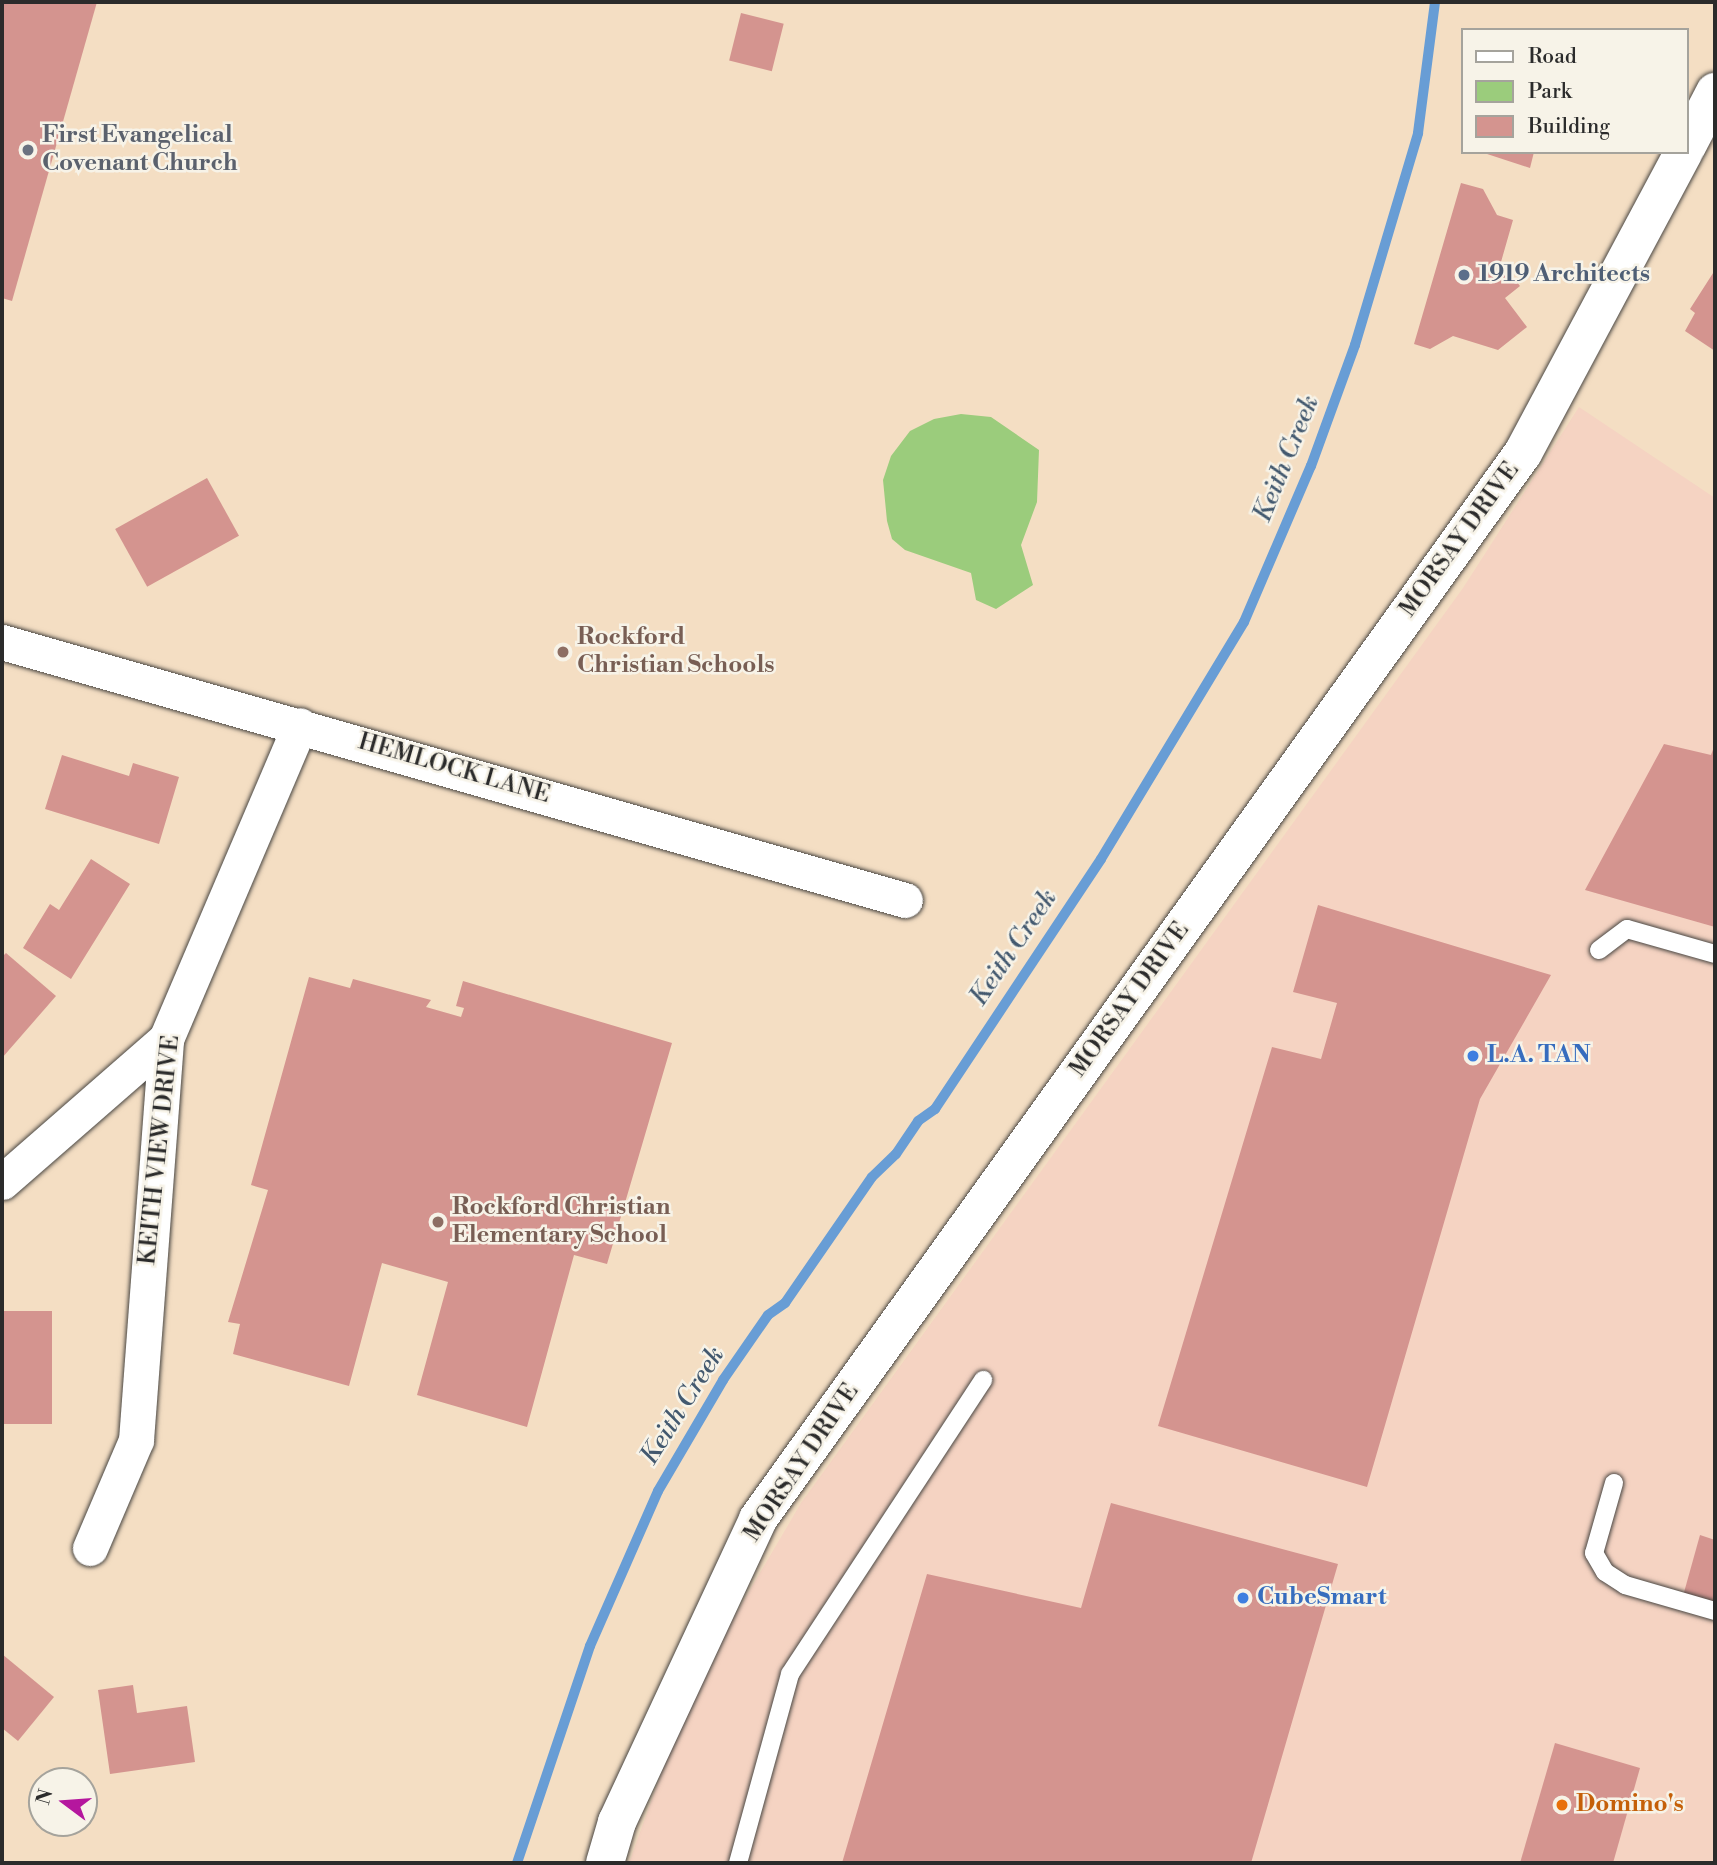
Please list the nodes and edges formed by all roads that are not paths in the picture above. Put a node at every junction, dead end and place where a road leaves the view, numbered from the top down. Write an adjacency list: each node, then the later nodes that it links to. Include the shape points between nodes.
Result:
1 (1714, 96): 2 (street)
2 (1689, 142)
3 (1683, 154): 15 (street, MORSAY DRIVE, via 1523,453 758,1519 617,1822)
4 (2, 642): 5 (street, HEMLOCK LANE)
5 (300, 725): 6 (street, HEMLOCK LANE); 9 (street, KEITH VIEW DRIVE)
6 (905, 900)
7 (1599, 950): 8 (lane, via 1628,929)
8 (1715, 954)
9 (166, 1039): 10 (street); 13 (street, KEITH VIEW DRIVE, via 136,1440)
10 (2, 1182)
11 (983, 1380): 16 (lane, via 790,1674)
12 (1614, 1483): 14 (lane, via 1594,1553 1605,1572 1625,1584)
13 (90, 1548)
14 (1715, 1611)
15 (605, 1863)
16 (738, 1863)

